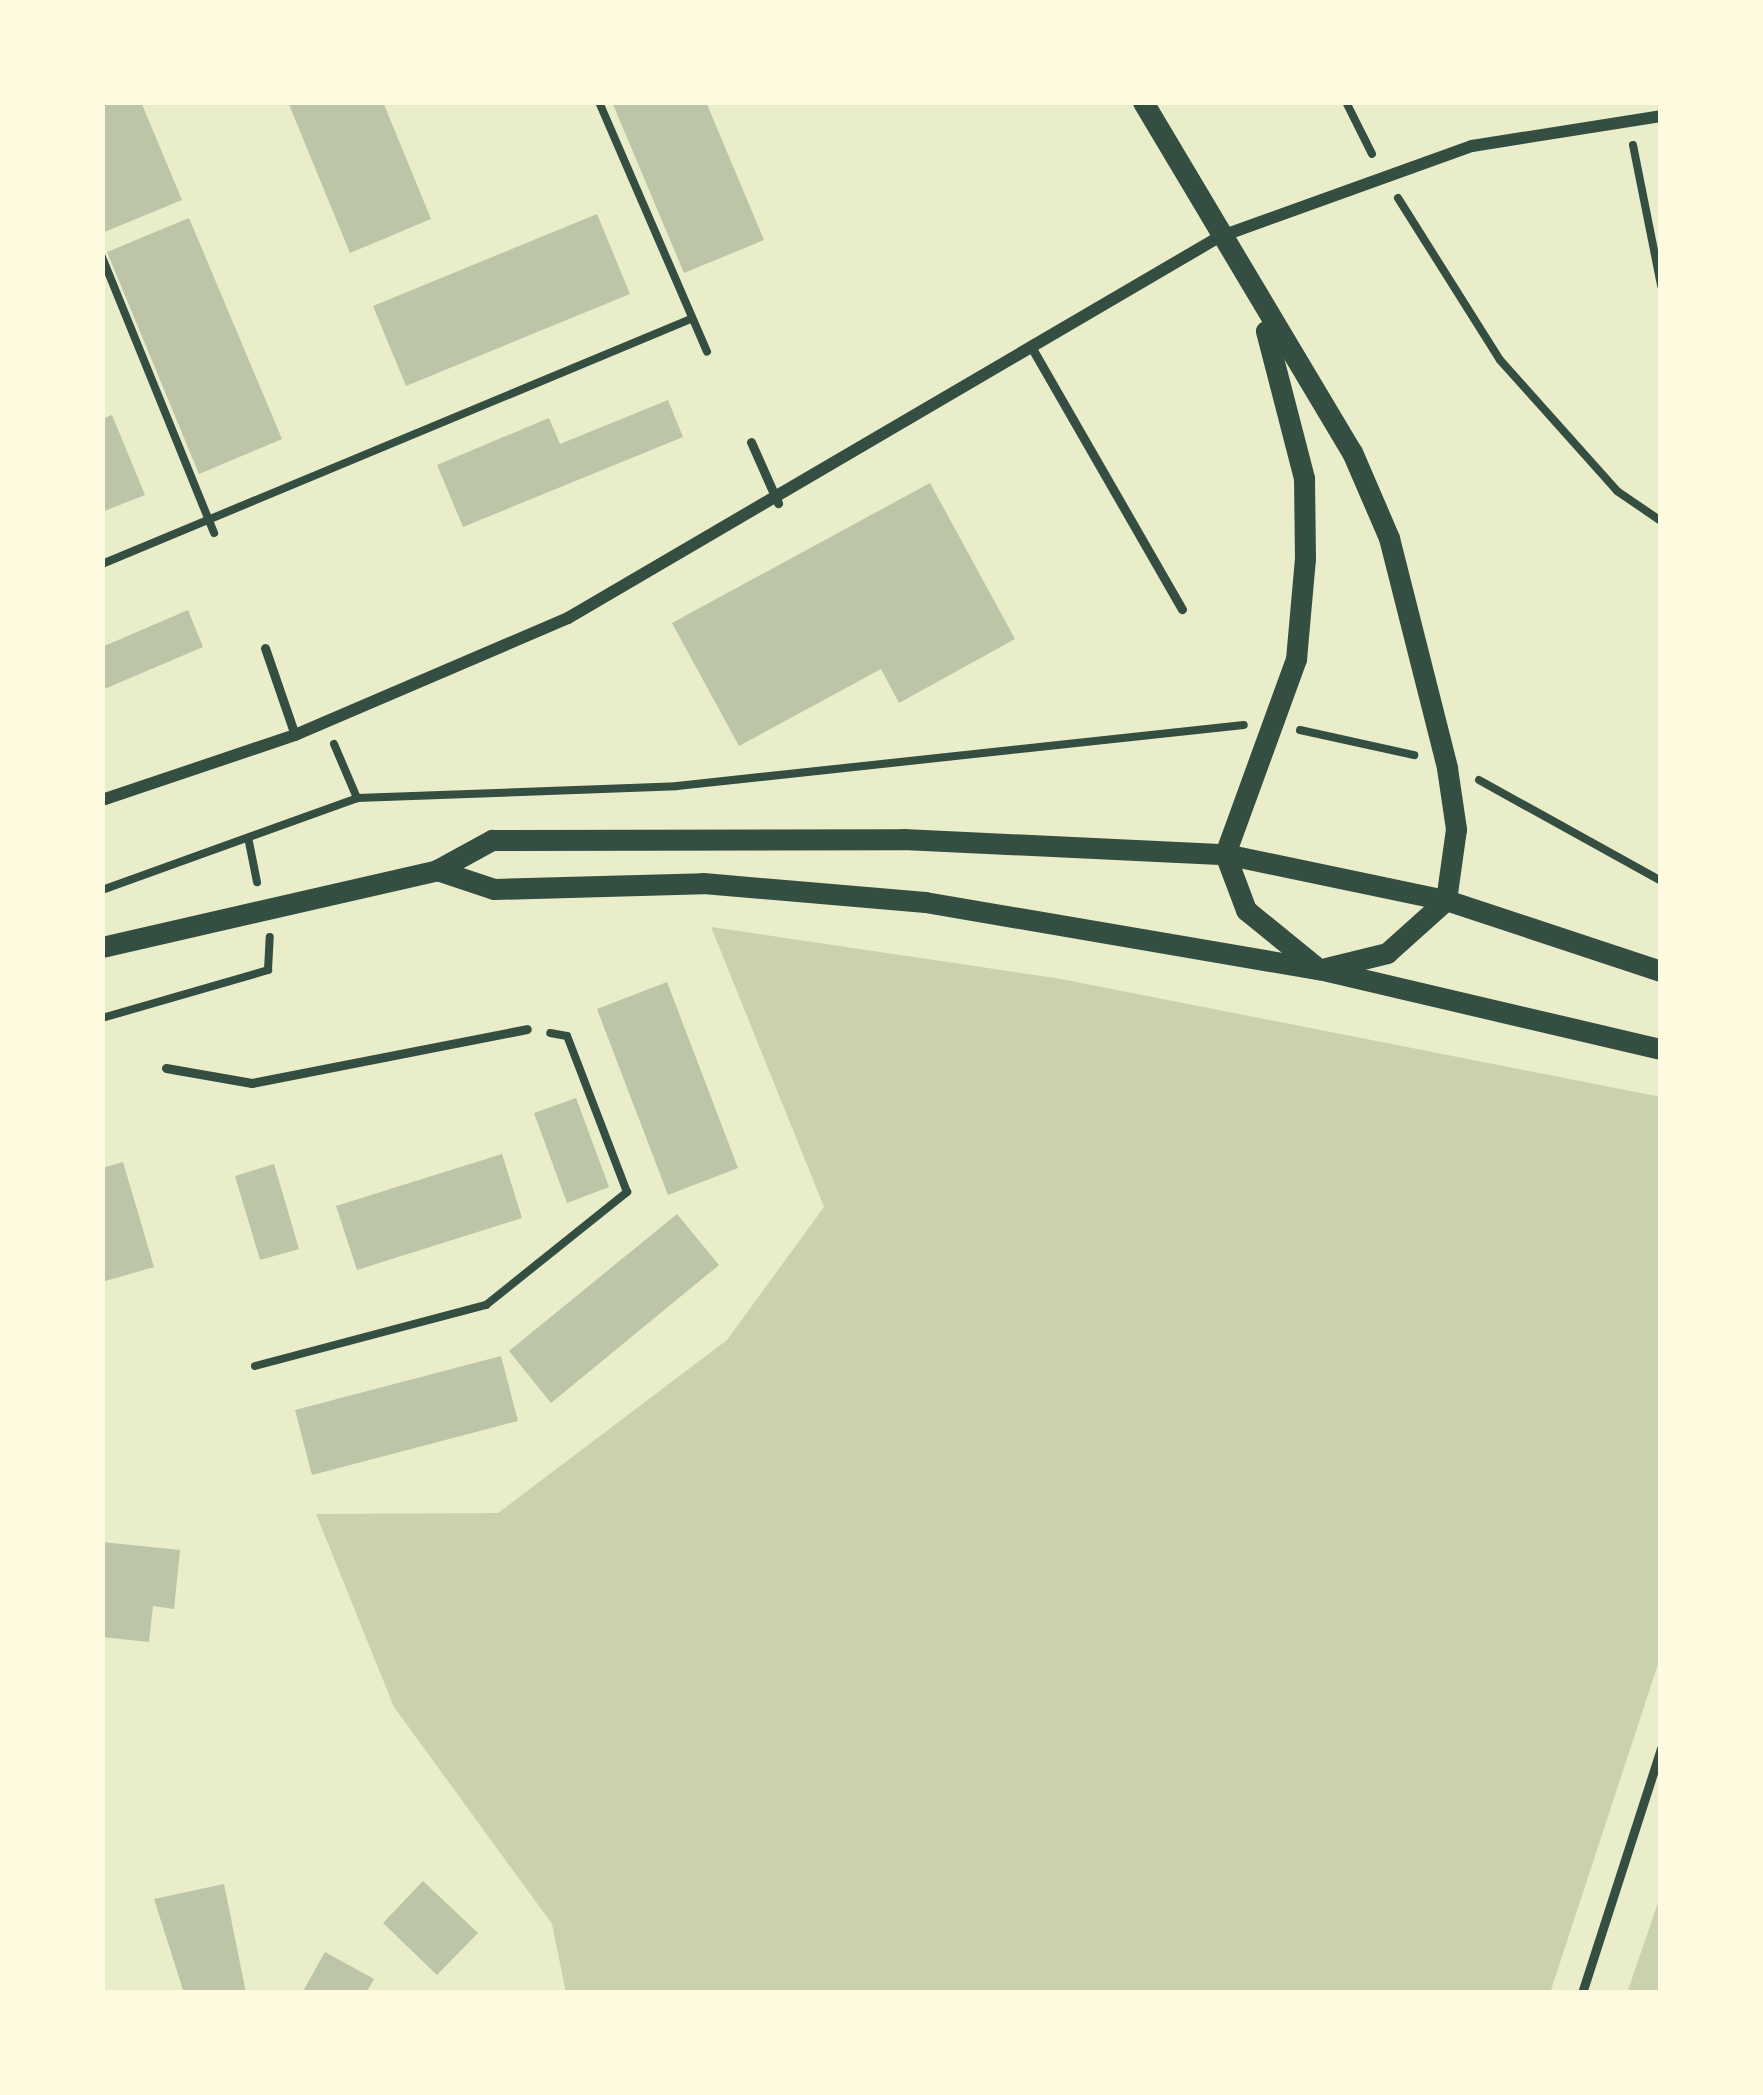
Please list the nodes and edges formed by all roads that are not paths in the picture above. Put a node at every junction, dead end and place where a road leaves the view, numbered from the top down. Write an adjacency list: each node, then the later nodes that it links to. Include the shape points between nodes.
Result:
1 (1143, 102): 3 (street)
2 (1661, 116): 3 (street, via 1472,146)
3 (1220, 237): 4 (street); 5 (street)
4 (1255, 296): 12 (street, via 1304,478 1296,659); 14 (street, via 1352,452 1389,538 1447,768 1456,829)
5 (1033, 350): 7 (street); 8 (lane)
6 (752, 442): 7 (lane)
7 (778, 503): 10 (street, via 568,617)
8 (1182, 609)
9 (265, 648): 10 (lane)
10 (295, 735): 11 (street)
11 (102, 800)
12 (1225, 854): 13 (street, via 903,839 492,840); 14 (street); 16 (street, via 1246,910)
13 (437, 870): 15 (street); 16 (street, via 494,889 703,883 925,902)
14 (1446, 900): 16 (street, via 1387,953); 17 (street)
15 (102, 947)
16 (1319, 969): 19 (street)
17 (1661, 970)
18 (527, 1029): 20 (lane, via 252,1083)
19 (1661, 1049)
20 (166, 1067)
21 (1661, 1748): 22 (lane)
22 (1582, 1993)

